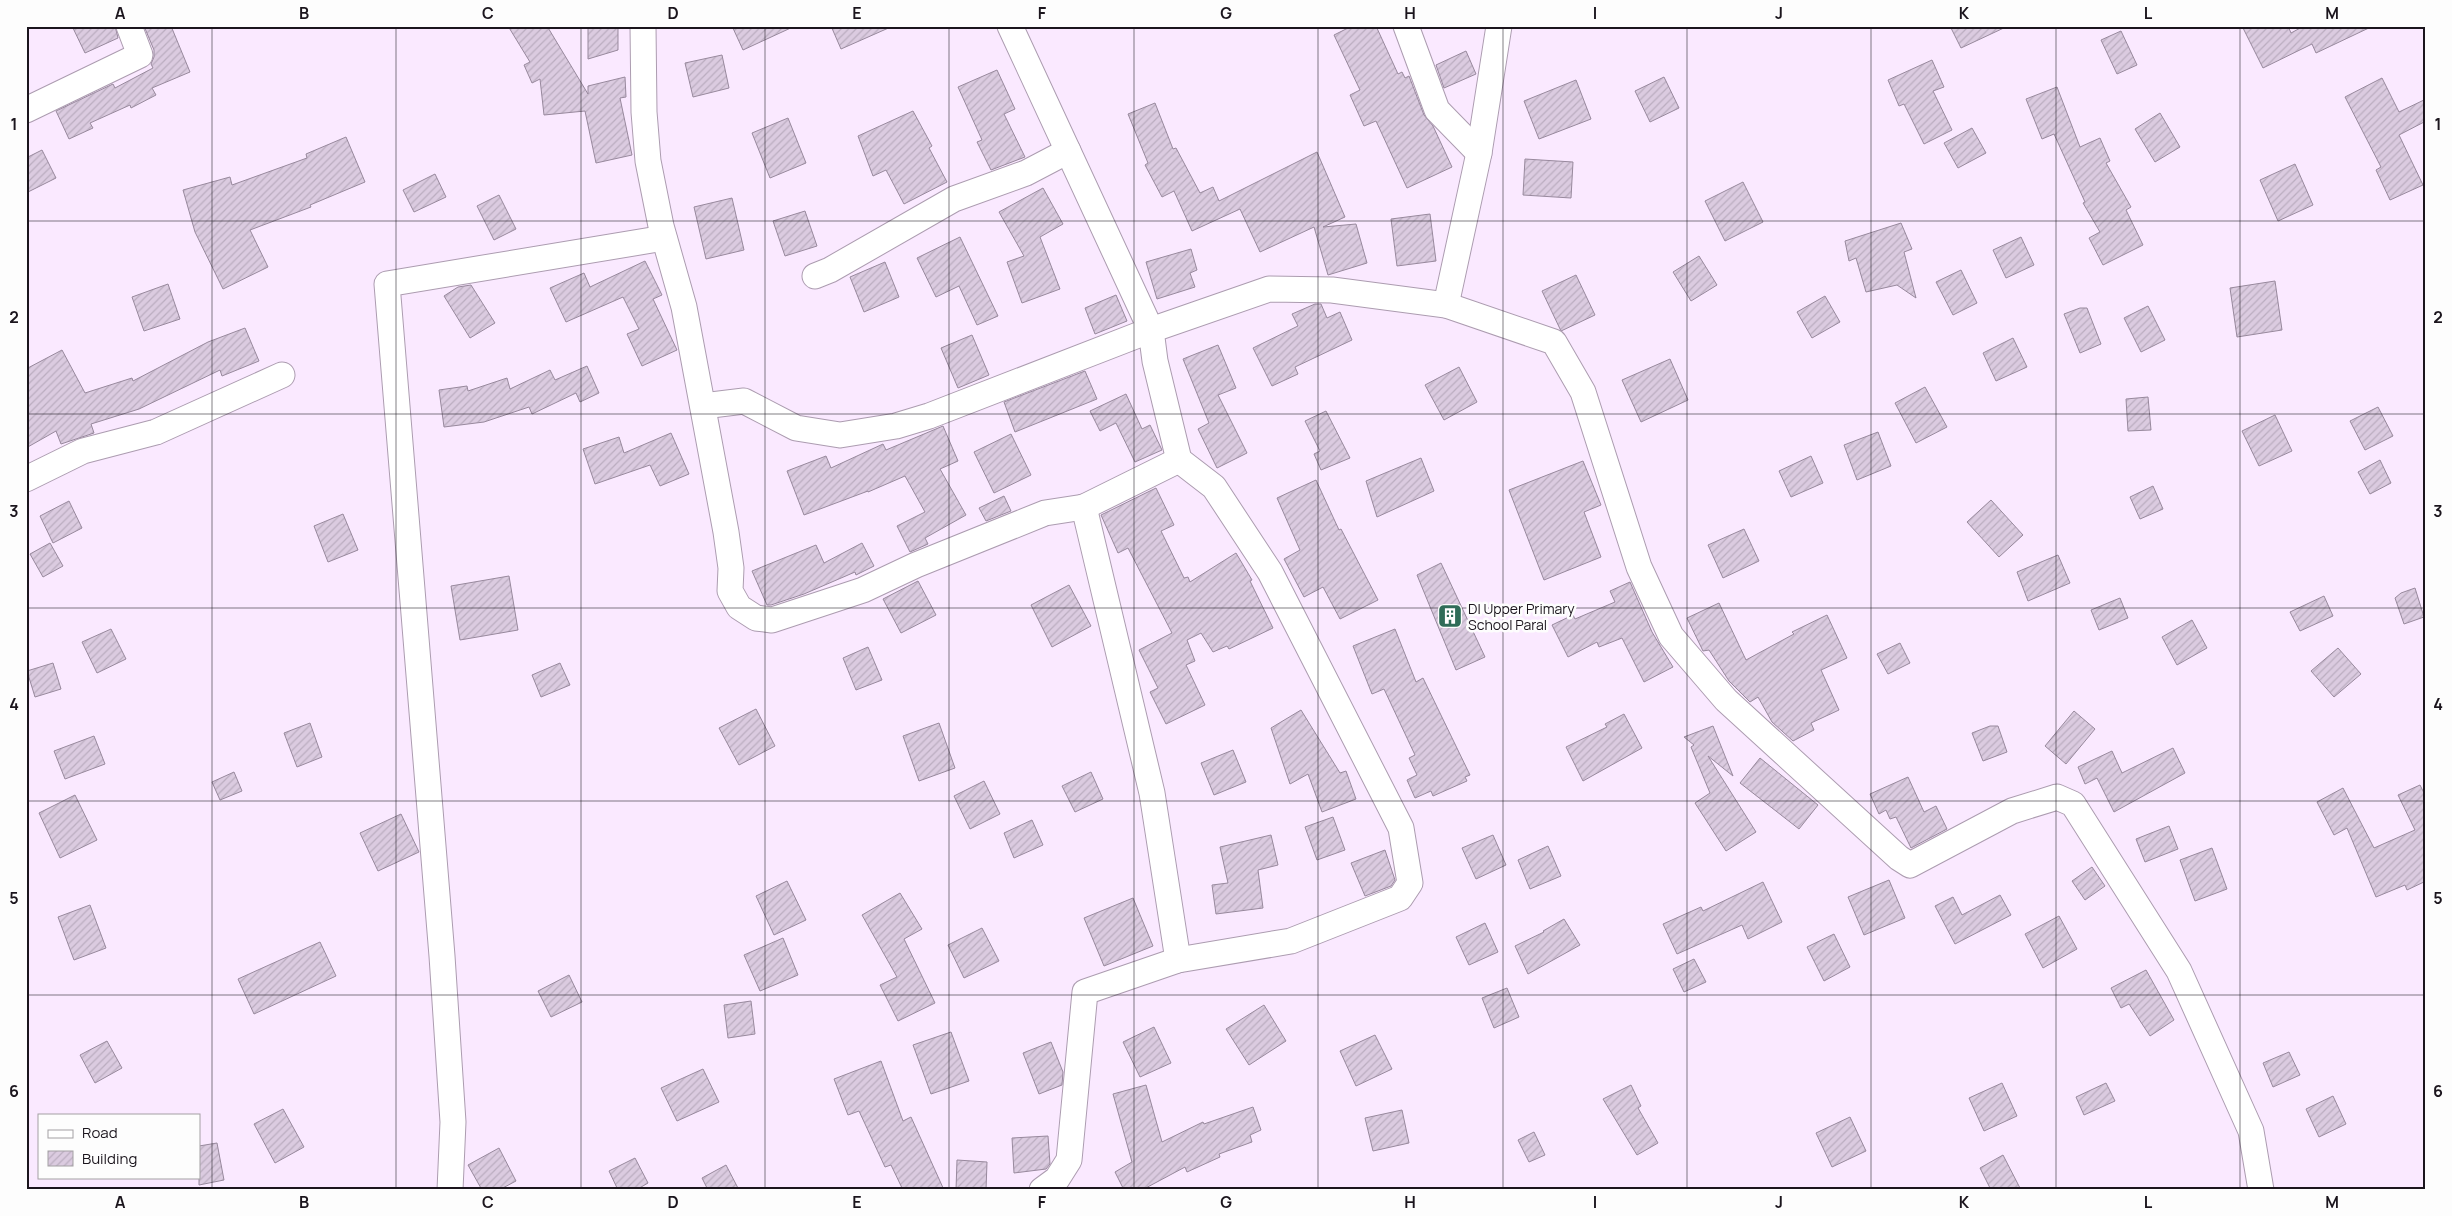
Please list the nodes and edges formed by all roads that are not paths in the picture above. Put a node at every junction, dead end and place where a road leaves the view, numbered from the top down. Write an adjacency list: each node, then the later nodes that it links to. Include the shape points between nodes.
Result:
1 (129, 26): 6 (street, via 140,55)
2 (644, 26): 9 (street, via 644,112 648,161)
3 (1010, 26): 7 (street)
4 (1406, 26): 8 (street, via 1436,110)
5 (1499, 26): 8 (street)
6 (26, 110)
7 (1068, 151): 10 (street, via 1026,173 954,199); 12 (street)
8 (1479, 153): 11 (street)
9 (664, 238): 14 (street, via 684,307); 19 (street, via 387,284 442,956 453,1122)
10 (815, 276)
11 (1446, 305): 12 (street, via 1332,290 1269,289); 21 (street, via 1554,342 1583,392 1639,567 1671,636 1726,700 1899,858 1910,865 2012,810 2057,797 2073,804 2179,971 2251,1131)
12 (1150, 330): 14 (street, via 929,416 896,426 840,436 796,428 744,401); 15 (street)
13 (282, 376): 16 (street, via 156,432 83,450)
14 (704, 406): 17 (street, via 726,532 731,568 730,591 739,607 756,618 772,620 814,608 1045,513)
15 (1179, 460): 17 (street); 18 (street, via 1214,487 1270,572 1402,828 1410,883 1400,898 1290,941)
16 (26, 479)
17 (1084, 506): 18 (street, via 1152,793)
18 (1178, 960): 20 (street, via 1085,992 1069,1160 1057,1179)
19 (450, 1190)
20 (1042, 1190)
21 (2261, 1190)

